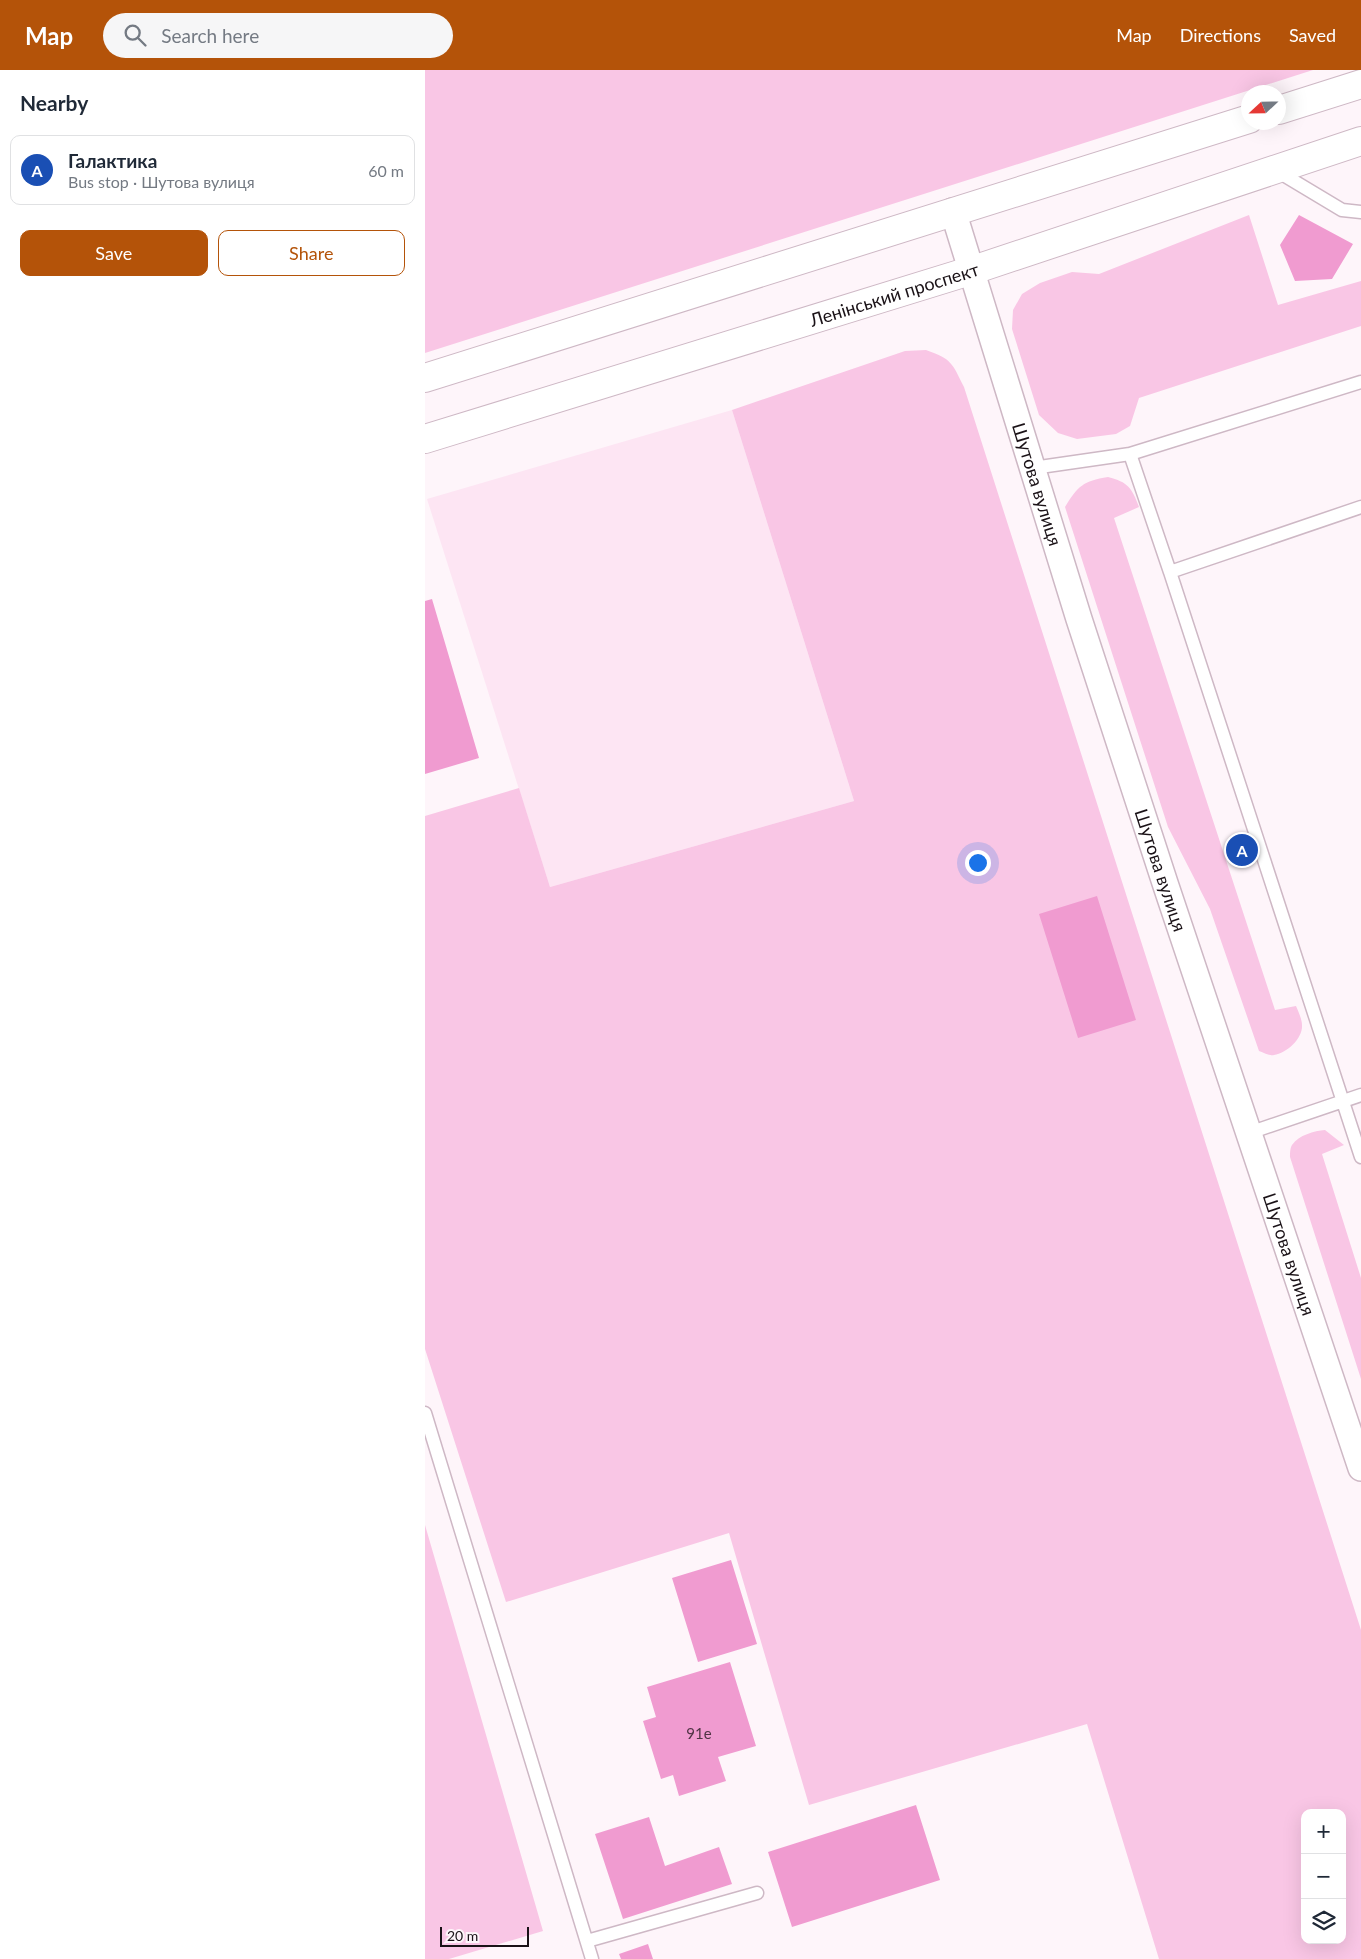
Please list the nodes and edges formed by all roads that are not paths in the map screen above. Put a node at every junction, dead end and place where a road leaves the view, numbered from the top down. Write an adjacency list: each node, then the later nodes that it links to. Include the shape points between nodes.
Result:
1 (1361, 84): 2 (main road)
2 (1286, 108)
3 (1241, 121): 6 (main road)
4 (1361, 141): 5 (main road, Ленінський проспект)
5 (1274, 169): 7 (lane, via 1342,210); 8 (main road, Ленінський проспект)
6 (953, 211): 8 (street, Шутова вулиця); 9 (main road)
7 (1361, 212)
8 (973, 270): 11 (main road, Ленінський проспект); 13 (street, Шутова вулиця)
9 (425, 378)
10 (1361, 382): 12 (lane)
11 (425, 439)
12 (1130, 454): 13 (lane); 15 (lane)
13 (1033, 468): 18 (street, Шутова вулиця, via 1152,846)
14 (1361, 507): 15 (lane)
15 (1170, 572): 17 (lane)
16 (1361, 1095): 17 (lane)
17 (1343, 1101): 18 (lane); 19 (lane)
18 (1249, 1133): 21 (street, Шутова вулиця)
19 (1361, 1157)
20 (425, 1413): 24 (lane)
21 (1357, 1442): 22 (street, Шутова вулиця)
22 (1361, 1468)
23 (757, 1893): 24 (lane)
24 (587, 1941): 25 (lane)
25 (593, 1959)

